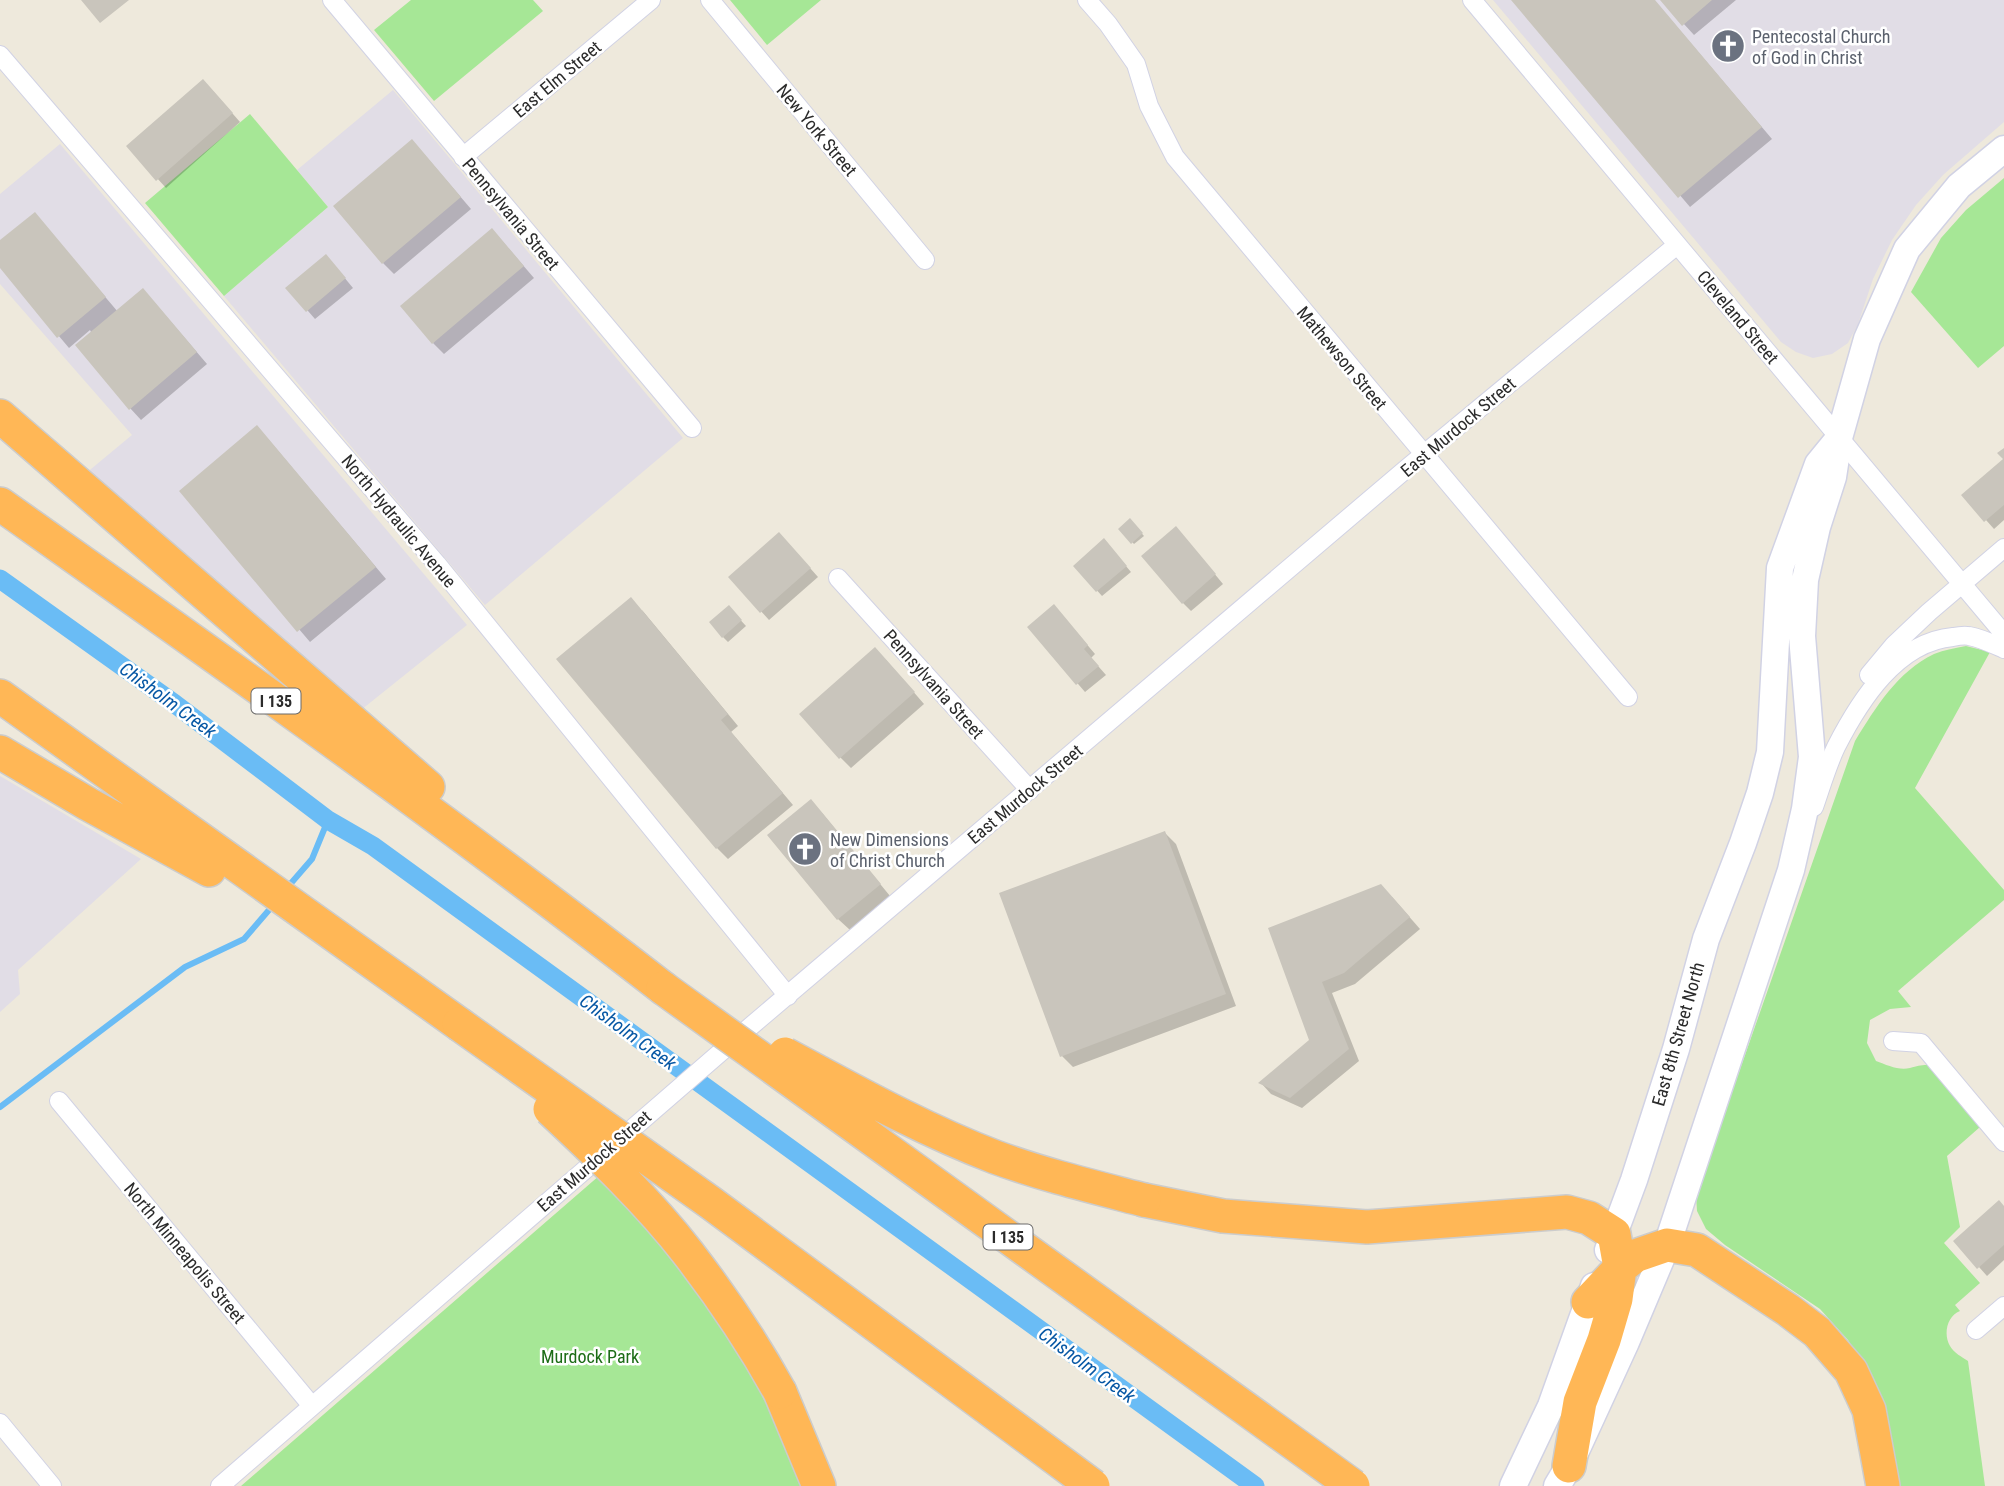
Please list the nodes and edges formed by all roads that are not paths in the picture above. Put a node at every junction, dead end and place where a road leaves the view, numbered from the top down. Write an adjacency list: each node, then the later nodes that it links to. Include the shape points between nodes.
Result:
1 (332, 0): 8 (street, Pennsylvania Street)
2 (651, 0): 8 (street, East Elm Street)
3 (710, 0): 10 (street, New York Street)
4 (1087, 0): 14 (street, Mathewson Street, via 1136,64 1149,106 1175,158)
5 (1472, 0): 9 (street, Cleveland Street)
6 (0, 55): 30 (street, North Hydraulic Avenue, via 437,564)
7 (2004, 149): 13 (street, via 1959,186 1907,248 1867,340)
8 (463, 157): 12 (street, Pennsylvania Street)
9 (1677, 245): 13 (street, Cleveland Street); 14 (street, East Murdock Street)
10 (925, 260)
11 (0, 416): 27 (highway, via 419,779)
12 (692, 428)
13 (1839, 438): 18 (street, Cleveland Street); 26 (street, via 1805,580 1802,636 1812,757); 35 (street, East 8th Street North, via 1818,464 1780,568 1770,752 1760,793 1706,939 1676,1049)
14 (1423, 455): 22 (street, Mathewson Street); 25 (street, East Murdock Street)
15 (0, 504): 27 (highway, I 135)
16 (2004, 548): 18 (street)
17 (838, 578): 25 (street, Pennsylvania Street)
18 (1963, 584): 19 (street, Cleveland Street); 23 (street, via 1894,645 1869,676 1845,708)
19 (2004, 634)
20 (2004, 649): 23 (street, via 1967,635 1938,638 1914,648 1862,703)
21 (0, 696): 28 (highway)
22 (1628, 696)
23 (1835, 748): 26 (street)
24 (0, 752): 28 (highway)
25 (1030, 790): 30 (street, East Murdock Street)
26 (1791, 870): 36 (street)
27 (551, 900): 29 (highway, I 135)
28 (378, 967): 31 (highway)
29 (663, 988): 35 (highway, bridge, via 926,1128 996,1157 1144,1200 1223,1216 1367,1227 1567,1212 1589,1218); 48 (highway, I 135, bridge)
30 (788, 996): 41 (street, East Murdock Street)
31 (459, 1024): 46 (highway, bridge, via 584,1141 687,1251 755,1346 780,1392); 47 (highway, bridge, via 712,1203)
32 (1893, 1041): 34 (street, via 1921,1043)
33 (59, 1101): 41 (street, North Minneapolis Street)
34 (2004, 1142)
35 (1614, 1234): 37 (highway); 38 (street, East 8th Street North)
36 (1667, 1245): 37 (highway, via 1635,1256); 43 (street); 50 (highway, via 1697,1250 1818,1332 1851,1371 1869,1410)
37 (1620, 1268): 38 (highway); 43 (highway, via 1616,1298 1580,1402)
38 (1588, 1302): 49 (street, East 8th Street North, via 1551,1406)
39 (2004, 1307): 40 (street)
40 (1976, 1330)
41 (312, 1406): 45 (street, East Murdock Street)
42 (0, 1423): 44 (street)
43 (1563, 1476)
44 (52, 1486)
45 (220, 1486)
46 (819, 1486)
47 (1093, 1486)
48 (1353, 1486)
49 (1513, 1486)
50 (1883, 1486)

